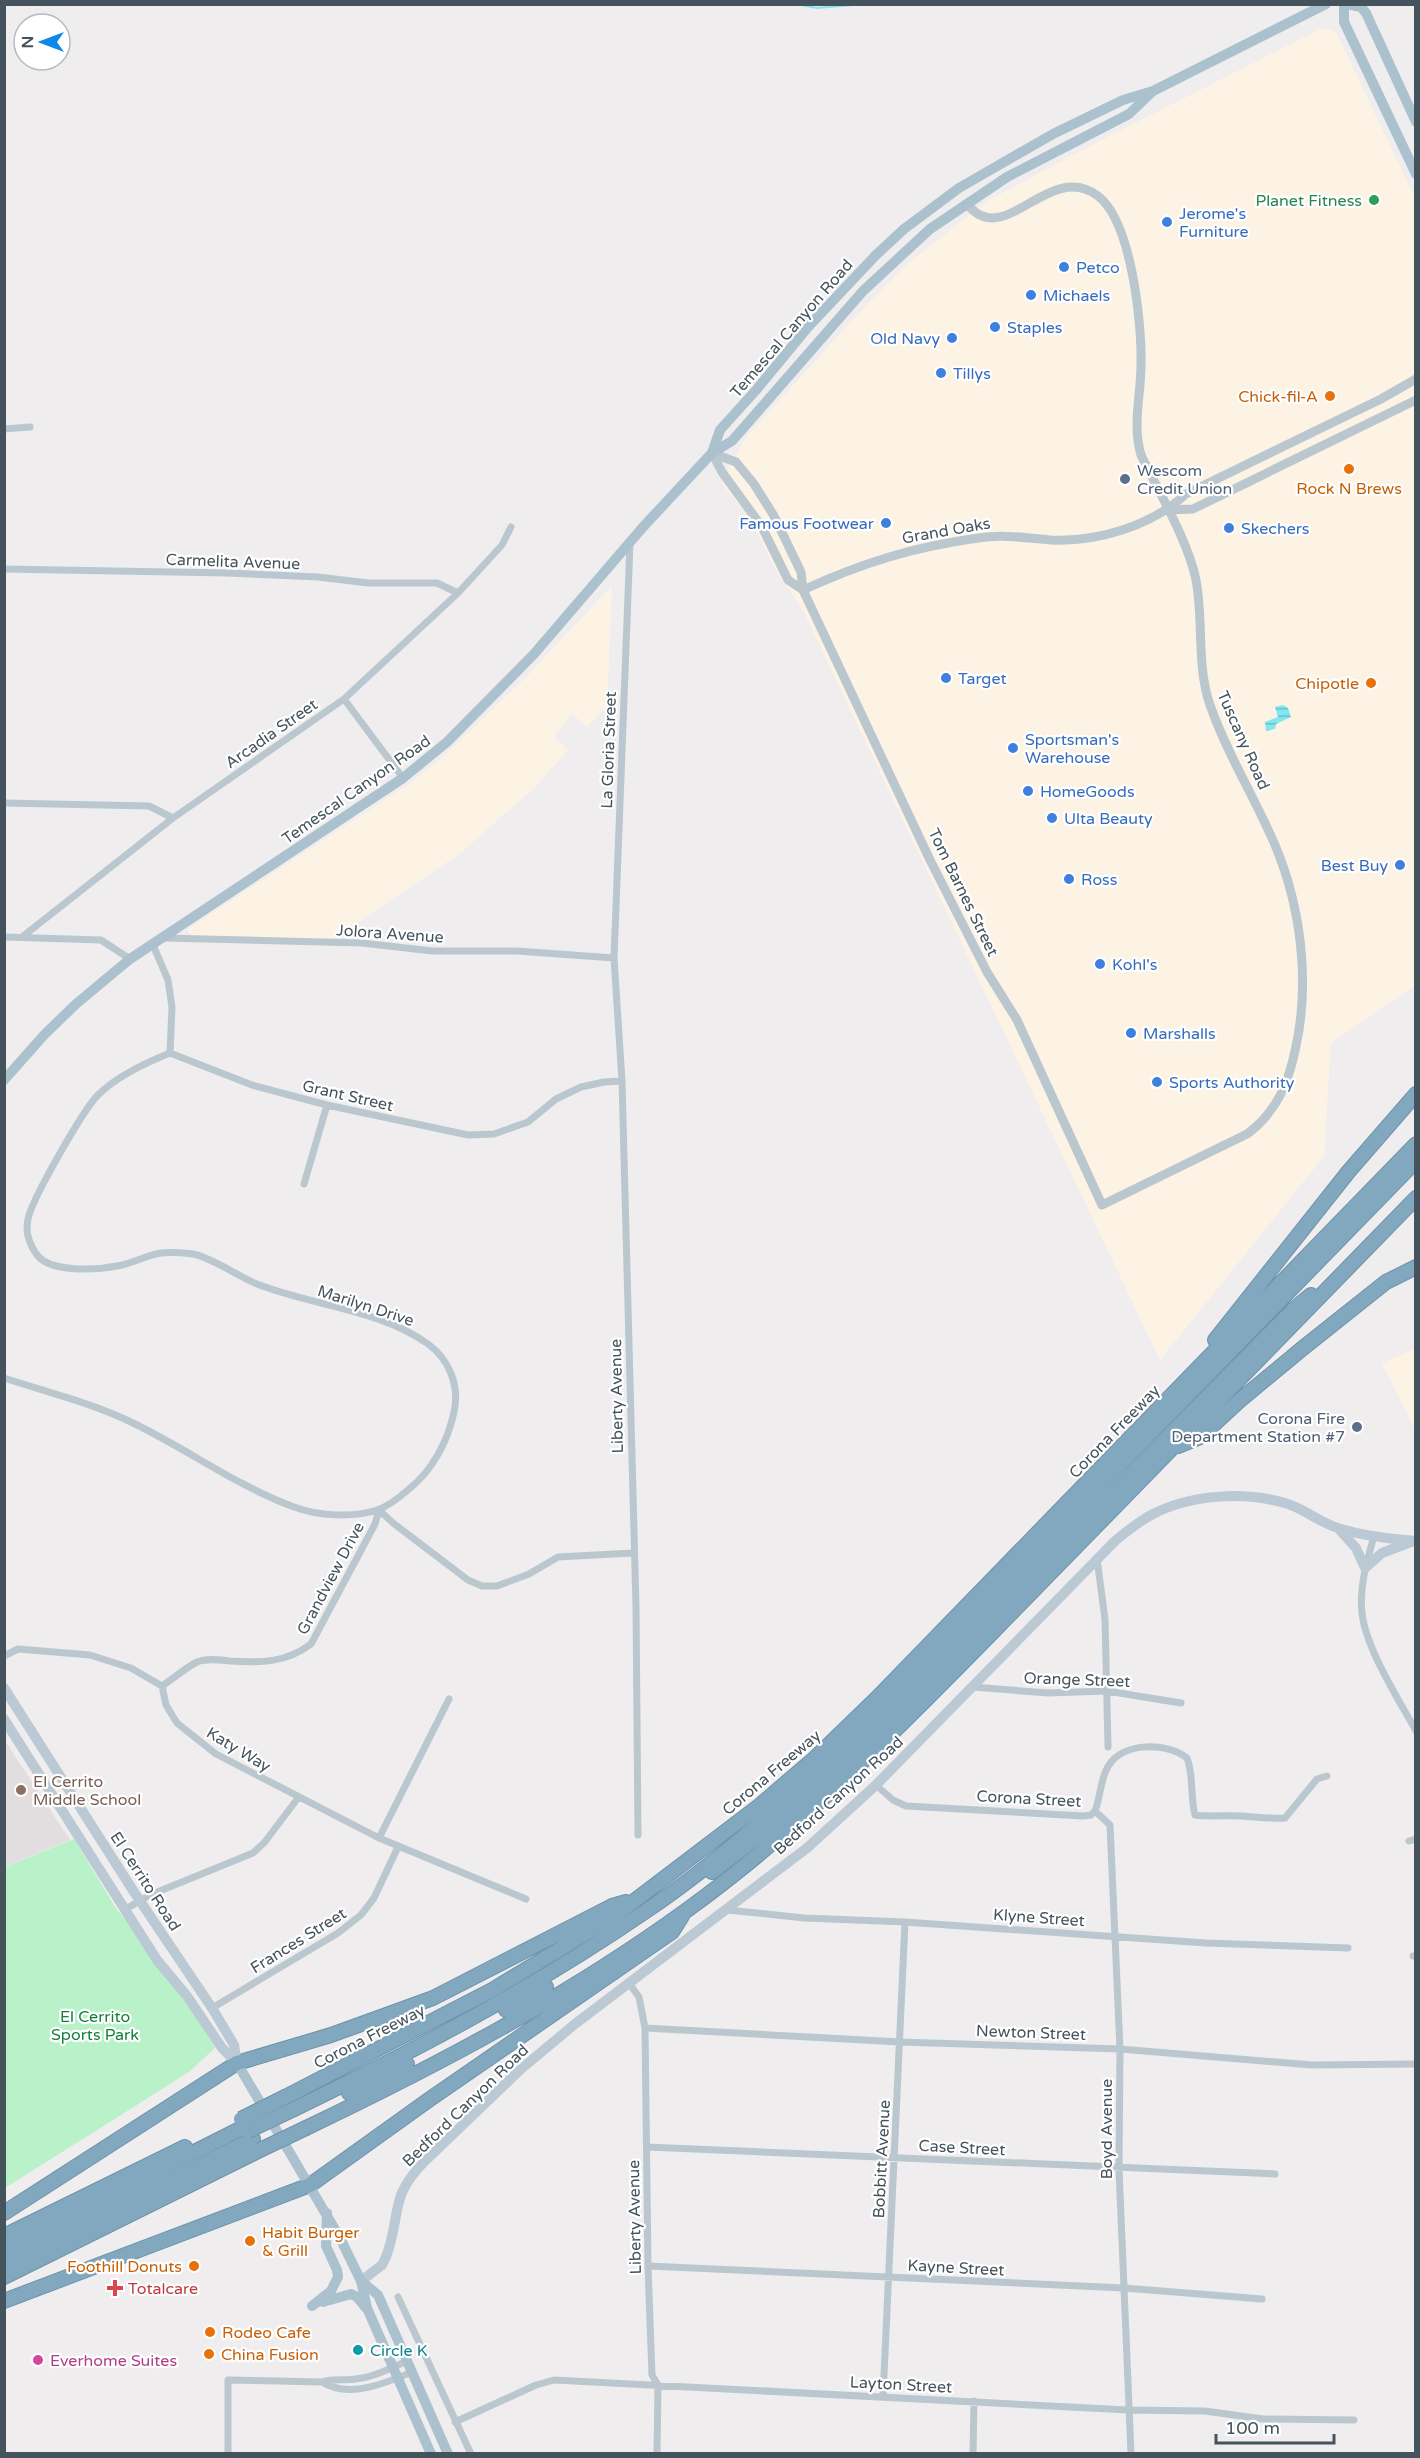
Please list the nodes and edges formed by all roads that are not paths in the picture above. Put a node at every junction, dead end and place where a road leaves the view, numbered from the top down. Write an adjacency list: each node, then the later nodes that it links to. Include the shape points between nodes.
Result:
1 (1326, 4): 3 (main road, Temescal Canyon Road)
2 (1346, 4): 4 (main road, via 1366,13); 6 (main road, via 1344,22)
3 (1153, 91): 5 (main road, Temescal Canyon Road, via 1090,115); 7 (main road, Temescal Canyon Road, via 1130,114 1007,177)
4 (1416, 122)
5 (1007, 161): 7 (main road, via 969,191); 12 (main road, Temescal Canyon Road, via 959,188 875,256 721,429)
6 (1416, 174)
7 (966, 204): 12 (main road, Temescal Canyon Road, via 930,229 876,277 732,441); 13 (street, Tuscany Road, via 981,216 996,218 1066,187 1087,189 1105,202 1128,257 1140,322 1136,440)
8 (1416, 379): 13 (street, Grand Oaks, via 1186,494)
9 (1416, 400): 13 (street, Grand Oaks, via 1193,509)
10 (30, 427): 11 (street)
11 (4, 429)
12 (712, 453): 15 (main road, Temescal Canyon Road); 17 (street, Tom Barnes Street, via 762,527 788,580); 17 (street, Tom Barnes Street, via 735,462 754,484 801,572)
13 (1168, 510): 17 (street, Grand Oaks, via 1115,532 1084,539 999,536 898,553); 38 (street, Tuscany Road, via 1195,577 1202,669 1210,704 1275,845 1290,889 1302,959 1299,1032 1282,1094 1257,1127)
14 (511, 527): 18 (street, Arcadia Street, via 502,545)
15 (630, 543): 20 (main road, Temescal Canyon Road, via 534,654 447,742); 27 (street, La Gloria Street)
16 (4, 569): 18 (street, Carmelita Avenue, via 437,582)
17 (803, 590): 38 (street, Tom Barnes Street, via 930,860 987,972 1017,1020)
18 (458, 593): 19 (street, Arcadia Street)
19 (344, 699): 20 (street); 22 (street, Arcadia Street)
20 (403, 778): 25 (main road, Temescal Canyon Road)
21 (4, 804): 22 (street, via 149,806)
22 (173, 818): 24 (street, Arcadia Street)
23 (4, 937): 24 (street)
24 (22, 937): 28 (street, via 101,940)
25 (164, 938): 26 (main road, Temescal Canyon Road); 27 (street, Jolora Avenue, via 362,943 432,951 517,951)
26 (153, 945): 28 (main road, Temescal Canyon Road); 29 (street, via 168,980 172,1006)
27 (614, 958): 31 (street, Liberty Avenue)
28 (130, 959): 30 (main road, Temescal Canyon Road, via 76,1004)
29 (170, 1053): 33 (street, Grant Street, via 252,1085); 44 (street, Marilyn Drive, via 125,1074 97,1096 33,1205 27,1236 43,1263 59,1267 90,1269 119,1266 160,1253 195,1254 259,1285 405,1330 436,1349 448,1365 455,1386 455,1409 448,1430 422,1478)
30 (4, 1080)
31 (622, 1081): 33 (street, Grant Street, via 581,1087 556,1099 528,1122 494,1134 468,1135); 48 (street, Liberty Avenue)
32 (1416, 1094): 42 (highway, via 1349,1171)
33 (327, 1105): 36 (street)
34 (1416, 1144): 42 (highway, Corona Freeway)
35 (1416, 1161): 84 (highway, via 867,1724 769,1815 648,1910 541,1979 405,2055)
36 (304, 1184)
37 (1416, 1198): 39 (highway, Corona Freeway)
38 (1102, 1205)
39 (1372, 1243): 43 (highway, Corona Freeway); 84 (highway, via 1293,1310 849,1759 773,1825 679,1898 527,1999 390,2073)
40 (1416, 1267): 43 (highway, via 1386,1282 1200,1437)
41 (4, 1378): 44 (street, Marilyn Drive, via 128,1421 296,1508 331,1514)
42 (1158, 1409): 68 (highway, Corona Freeway, via 815,1758)
43 (1173, 1448): 73 (highway, Corona Freeway, via 868,1759 800,1820)
44 (379, 1510): 48 (street, via 468,1580 482,1586 497,1586 529,1574 558,1557); 52 (street, Grandview Drive, via 310,1644 298,1654 283,1660 198,1662)
45 (1338, 1528): 46 (main road, Bedford Canyon Road); 49 (main road, Bedford Canyon Road, via 1268,1499 1196,1500 1153,1514 1115,1540); 50 (main road, via 1356,1548)
46 (1374, 1536): 47 (main road, Bedford Canyon Road); 50 (street)
47 (1415, 1541): 50 (main road, via 1382,1553)
48 (633, 1553): 65 (street, Liberty Avenue)
49 (1097, 1559): 53 (main road, Bedford Canyon Road); 55 (street, via 1105,1619)
50 (1365, 1568): 59 (street, via 1361,1604 1367,1635)
51 (4, 1656): 52 (street, via 18,1650 90,1654 130,1668)
52 (162, 1686): 63 (street, Katy Way, via 166,1705 177,1723 196,1739)
53 (973, 1687): 55 (street, Orange Street, via 1048,1693); 62 (main road, Bedford Canyon Road)
54 (4, 1688): 70 (main road, El Cerrito Road)
55 (1107, 1691): 57 (street, Orange Street); 60 (street)
56 (449, 1698): 66 (street)
57 (1180, 1703)
58 (4, 1719): 71 (main road, El Cerrito Road)
59 (1416, 1731)
60 (1108, 1747)
61 (1327, 1776): 64 (street, Corona Street, via 1317,1779 1285,1818 1195,1815 1187,1758 1168,1749 1143,1748 1128,1751 1110,1763)
62 (876, 1785): 64 (street, Corona Street, via 893,1800 915,1807 1083,1816); 72 (main road, Bedford Canyon Road, via 807,1848)
63 (298, 1798): 66 (street, Katy Way); 70 (street, via 253,1853)
64 (1095, 1811): 75 (street, Boyd Avenue, via 1110,1825)
65 (638, 1835)
66 (379, 1838): 67 (street, Katy Way)
67 (398, 1847): 69 (street, Katy Way); 78 (street, Frances Street, via 374,1898 361,1915 338,1934)
68 (640, 1898): 82 (highway, via 612,1906 433,1998 331,2035); 84 (highway, Corona Freeway)
69 (526, 1899)
70 (140, 1900): 71 (street); 78 (main road, El Cerrito Road)
71 (124, 1910): 82 (main road, El Cerrito Road, via 222,2048)
72 (728, 1910): 74 (street, Klyne Street); 77 (main road, Bedford Canyon Road)
73 (685, 1911): 84 (highway, Corona Freeway, via 576,1984 436,2064); 90 (highway, via 672,1932)
74 (905, 1922): 75 (street, Klyne Street); 80 (street, Bobbitt Avenue)
75 (1114, 1936): 76 (street, Klyne Street); 81 (street, Boyd Avenue)
76 (1348, 1948)
77 (629, 1983): 79 (street, Liberty Avenue, via 639,1997); 101 (main road, Bedford Canyon Road, via 521,2069 413,2173 398,2201 386,2257 382,2265)
78 (212, 2008): 82 (main road, El Cerrito Road, via 234,2044)
79 (645, 2028): 80 (street, Newton Street); 86 (street, Liberty Avenue)
80 (900, 2042): 81 (street, Newton Street); 87 (street, Bobbitt Avenue)
81 (1120, 2049): 83 (street, Newton Street, via 1312,2065); 88 (street, Boyd Avenue)
82 (237, 2062): 90 (main road, El Cerrito Road); 91 (highway)
83 (1416, 2064)
84 (295, 2110): 85 (highway, Corona Freeway, bridge); 85 (highway, Corona Freeway, bridge)
85 (250, 2133): 92 (highway, Corona Freeway); 94 (highway, Corona Freeway); 95 (highway, via 163,2170); 96 (highway)
86 (647, 2147): 87 (street, Case Street); 97 (street, Liberty Avenue)
87 (895, 2157): 88 (street, Case Street); 100 (street, Bobbitt Avenue)
88 (1119, 2169): 89 (street, Case Street); 102 (street, Boyd Avenue)
89 (1275, 2174)
90 (310, 2185): 93 (main road, El Cerrito Road); 105 (highway)
91 (4, 2213)
92 (134, 2213): 98 (highway); 99 (highway, Corona Freeway)
93 (327, 2213): 101 (main road, El Cerrito Road); 106 (main road, via 326,2246 338,2277 332,2291 312,2306 351,2294)
94 (4, 2236)
95 (4, 2248)
96 (4, 2262)
97 (648, 2266): 100 (street, Kayne Street); 111 (street, Liberty Avenue, via 652,2375)
98 (4, 2267)
99 (4, 2277)
100 (888, 2277): 102 (street, Kayne Street); 112 (street, Bobbitt Avenue)
101 (361, 2281): 106 (main road); 107 (main road, via 378,2295)
102 (1124, 2288): 104 (street, Kayne Street); 114 (street, Boyd Avenue)
103 (398, 2297): 116 (street)
104 (1262, 2299)
105 (4, 2301)
106 (366, 2308): 108 (main road)
107 (407, 2361): 108 (street); 109 (main road)
108 (395, 2372): 109 (street); 110 (street); 110 (street, via 375,2386 351,2389); 118 (main road)
109 (412, 2372): 119 (main road)
110 (322, 2382): 117 (street, via 228,2380)
111 (658, 2385): 112 (street, Layton Street); 116 (street, Layton Street, via 546,2381); 121 (street, Liberty Avenue)
112 (883, 2397): 113 (street, Layton Street)
113 (975, 2401): 114 (street, Layton Street); 122 (street)
114 (1128, 2410): 115 (street, Layton Street, via 1205,2411 1263,2419); 123 (street, Boyd Avenue)
115 (1354, 2420)
116 (455, 2422): 120 (street)
117 (228, 2454)
118 (431, 2454)
119 (448, 2454)
120 (471, 2454)
121 (657, 2454)
122 (973, 2454)
123 (1131, 2454)

